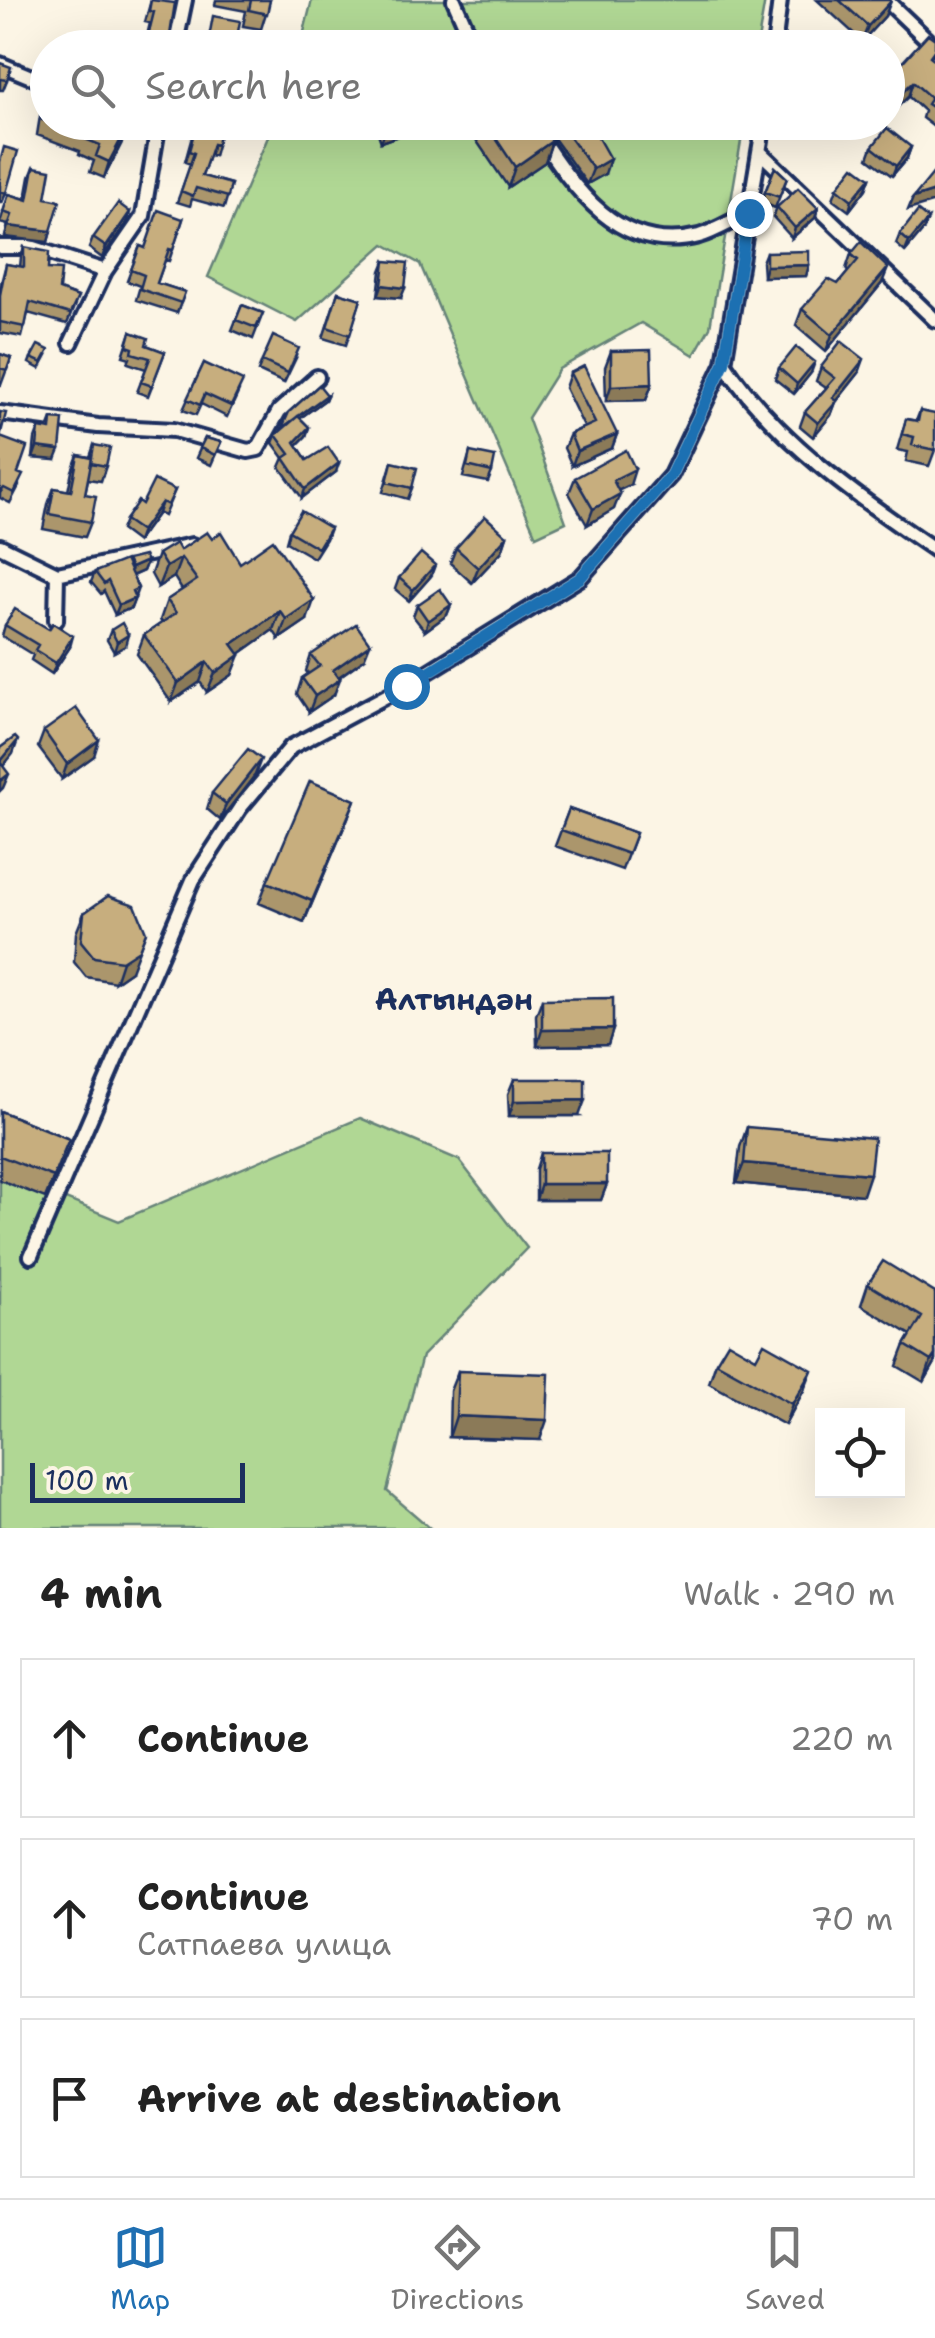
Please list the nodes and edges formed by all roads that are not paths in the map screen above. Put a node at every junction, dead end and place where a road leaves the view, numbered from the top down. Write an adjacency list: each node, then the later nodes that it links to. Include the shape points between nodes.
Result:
1 (185, 0): 5 (street)
2 (454, 0): 6 (street)
3 (780, 0): 7 (street)
4 (886, 0): 8 (street)
5 (179, 30)
6 (467, 30)
7 (776, 30)
8 (935, 46)
9 (0, 64): 10 (street)
10 (30, 76)
11 (157, 140): 17 (street, via 143,216)
12 (542, 140): 15 (street, via 576,191 610,222 658,240 700,236)
13 (762, 140): 14 (street)
14 (760, 152): 15 (street); 18 (street)
15 (749, 213): 20 (street)
16 (0, 247): 17 (street, via 30,247)
17 (105, 271): 19 (street)
18 (935, 320)
19 (71, 343)
20 (724, 363): 25 (street, via 745,394 861,500); 28 (street, via 671,475 580,578 406,686 291,747 240,808 194,880)
21 (317, 377): 22 (street, via 279,411 258,449 248,451 174,430)
22 (0, 413)
23 (192, 545): 26 (street)
24 (0, 546): 26 (street)
25 (935, 550)
26 (58, 574): 27 (street)
27 (56, 620)
28 (32, 1256)

